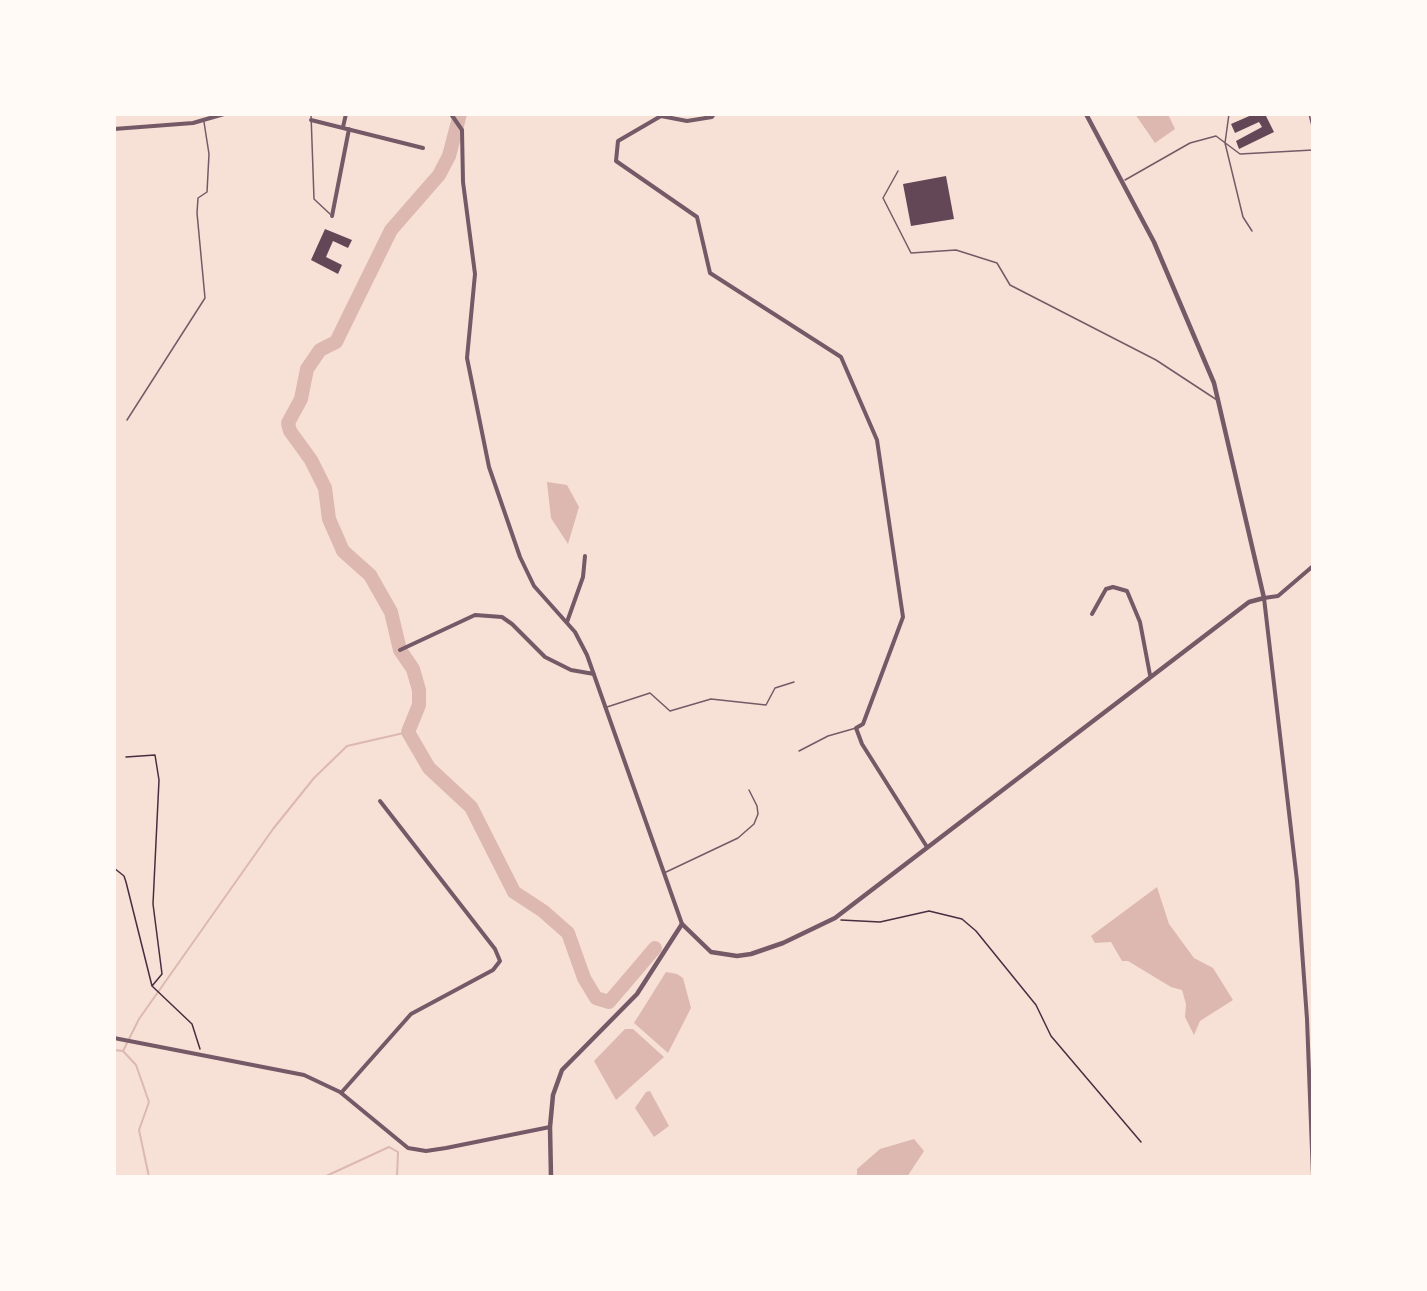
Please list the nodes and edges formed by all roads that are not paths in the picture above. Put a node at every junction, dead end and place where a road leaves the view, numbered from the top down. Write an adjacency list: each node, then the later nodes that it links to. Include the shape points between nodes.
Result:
1 (224, 114): 10 (street)
2 (311, 114): 9 (lane)
3 (346, 114): 11 (street)
4 (714, 114): 34 (street, via 687,121 661,116 618,141 616,161 697,217 710,273 841,357 877,440 903,617 862,724)
5 (1086, 114): 19 (street)
6 (1229, 114): 15 (lane)
7 (1309, 114): 14 (lane)
8 (452, 116): 28 (street, via 462,130 463,182 475,274 467,357 489,467 520,557 534,585)
9 (311, 120): 11 (street); 20 (lane, via 314,199)
10 (204, 121): 12 (street); 23 (lane, via 209,154 207,192 198,198 197,213 205,298)
11 (343, 128): 13 (street)
12 (114, 129)
13 (349, 129): 16 (street); 20 (street)
14 (1313, 130)
15 (1225, 143): 17 (lane, via 1240,154); 19 (lane, via 1216,136 1190,143); 21 (lane, via 1243,217)
16 (423, 148)
17 (1313, 150)
18 (898, 171): 22 (lane, via 883,198 911,253 956,250 997,263 1010,285 1156,360)
19 (1124, 181): 22 (street, via 1155,242)
20 (332, 216)
21 (1252, 231)
22 (1219, 402): 26 (street)
23 (127, 420)
24 (585, 556): 28 (street, via 583,577)
25 (1313, 566): 26 (street, via 1278,596)
26 (1264, 598): 31 (street, via 1249,602); 45 (street, via 1297,881)
27 (1092, 614): 31 (street, via 1106,589 1127,591 1140,622)
28 (567, 623): 30 (street, via 579,639)
29 (400, 650): 30 (street, via 475,615 502,617 545,657 571,670)
30 (594, 674): 33 (street)
31 (1150, 675): 38 (street)
32 (794, 681): 33 (lane, via 774,688 766,705 711,699 670,711 650,693)
33 (606, 707): 39 (street)
34 (856, 728): 35 (lane, via 828,736); 38 (street)
35 (799, 751)
36 (749, 790): 39 (lane, via 757,806 754,824 738,838)
37 (380, 801): 42 (street, via 495,949 500,961 492,970 411,1014)
38 (927, 848): 40 (street, via 835,918 751,954 711,952)
39 (663, 873): 40 (street)
40 (682, 924): 43 (street, via 637,994 562,1070 553,1095)
41 (114, 1038): 42 (street, via 304,1075)
42 (341, 1093): 43 (street, via 408,1148 426,1151)
43 (550, 1127): 44 (street)
44 (551, 1177)
45 (1313, 1177)

